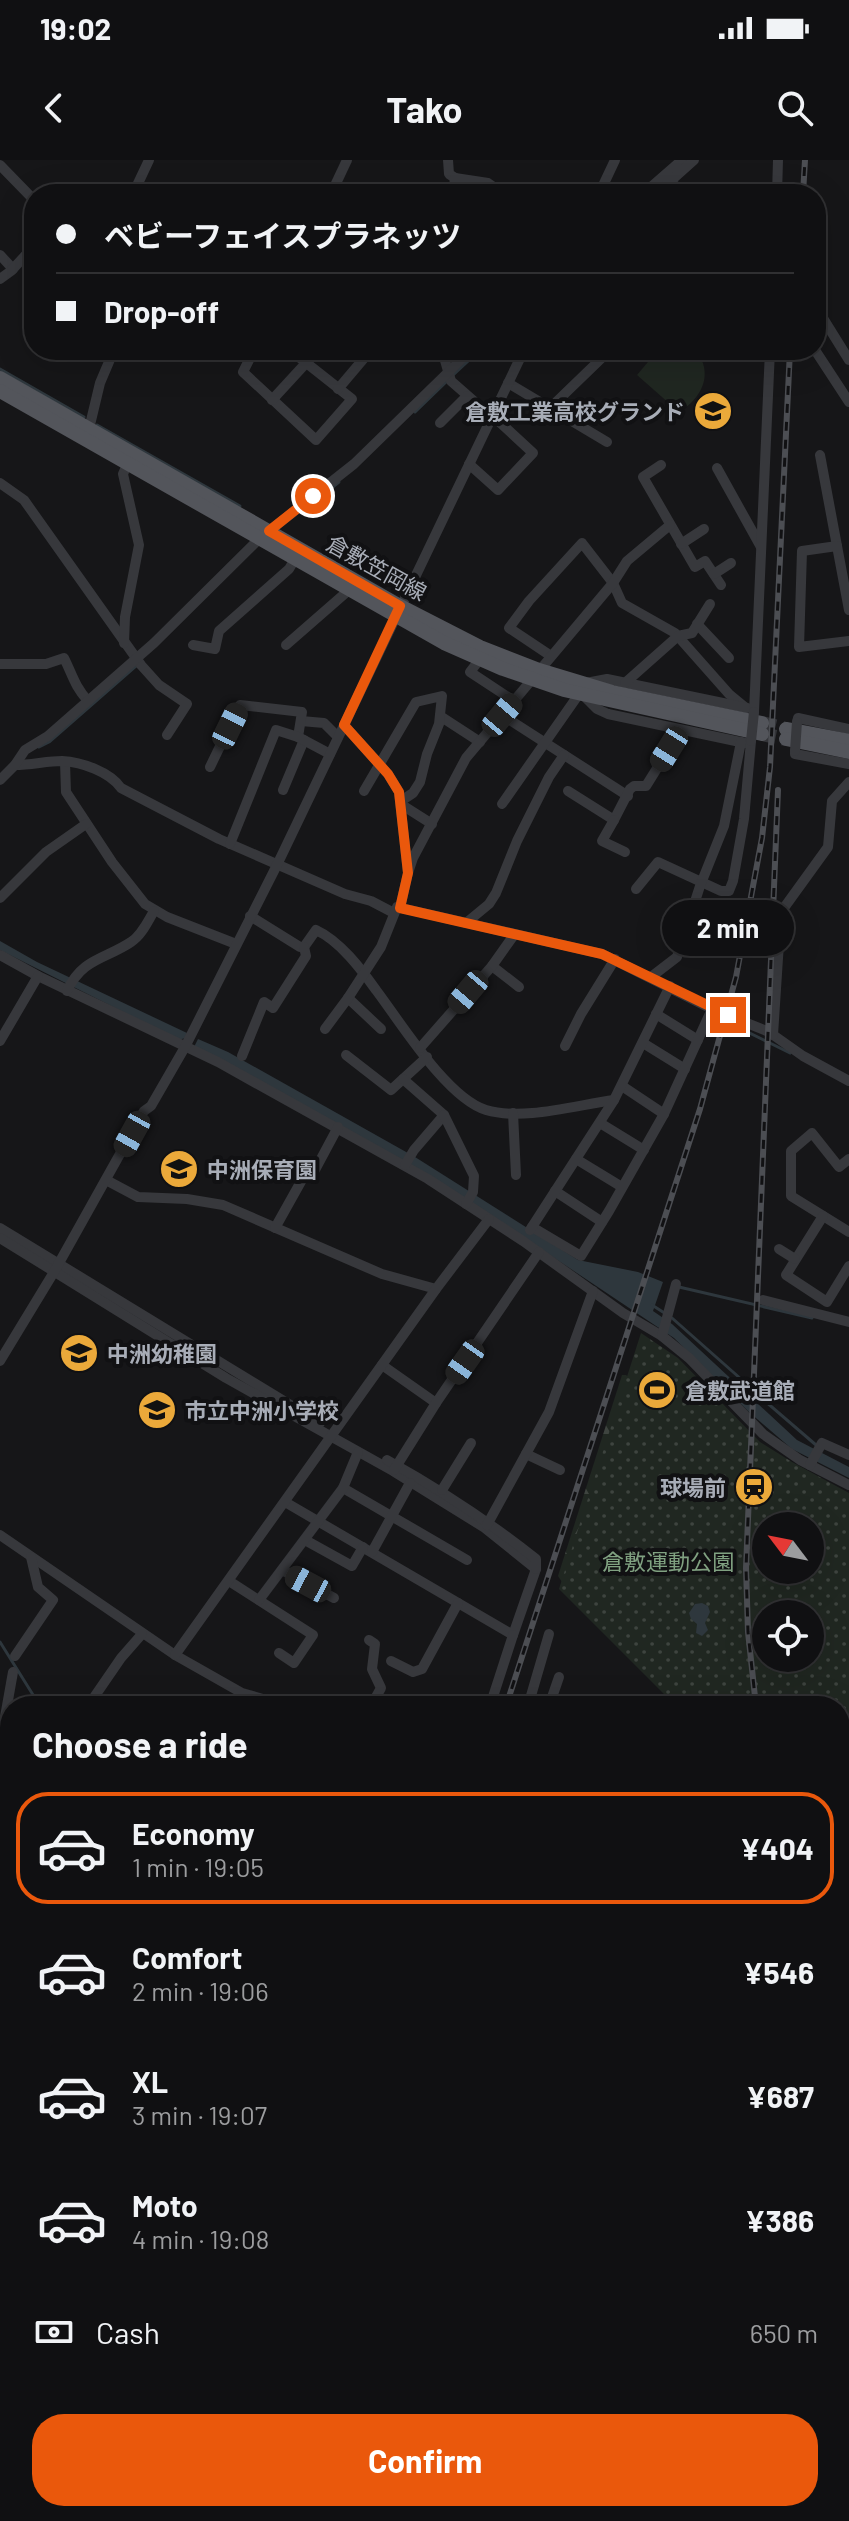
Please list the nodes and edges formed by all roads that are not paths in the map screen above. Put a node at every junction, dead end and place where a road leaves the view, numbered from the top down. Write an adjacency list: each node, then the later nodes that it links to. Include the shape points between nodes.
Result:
1 (149, 160): 10 (street)
2 (347, 160): 11 (street)
3 (448, 160): 9 (street, via 449,174)
4 (694, 160): 8 (street)
5 (778, 160): 16 (street)
6 (611, 163): 14 (street)
7 (0, 165): 17 (street)
8 (675, 170): 15 (street)
9 (455, 178): 12 (street); 13 (street)
10 (138, 184)
11 (336, 184)
12 (454, 184)
13 (489, 184)
14 (603, 184)
15 (656, 184)
16 (777, 184)
17 (24, 190)
18 (0, 255): 20 (street)
19 (24, 257): 20 (street)
20 (13, 269): 21 (street)
21 (0, 279)
22 (826, 323): 23 (street)
23 (848, 358)
24 (110, 360): 47 (street)
25 (249, 360): 42 (street, via 243,372)
26 (302, 360): 35 (street)
27 (309, 360): 35 (street)
28 (363, 360): 39 (street)
29 (445, 360): 36 (street)
30 (463, 360): 36 (street)
31 (519, 360): 38 (street)
32 (600, 360): 44 (street)
33 (770, 360): 60 (street)
34 (822, 360): 43 (street)
35 (306, 363): 39 (street); 42 (street)
36 (449, 377): 41 (street); 57 (street, via 354,464)
37 (0, 378): 47 (main road, 倉敷笠岡線)
38 (508, 383): 44 (street); 45 (street)
39 (338, 389): 42 (street, via 352,399 316,440)
40 (0, 391): 50 (main road, 倉敷笠岡線)
41 (467, 396): 45 (street); 46 (street)
42 (272, 400)
43 (849, 402)
44 (550, 408): 48 (street)
45 (492, 416): 51 (street); 51 (street, via 533,453 498,490)
46 (440, 423)
47 (89, 429): 50 (main road, 倉敷笠岡線)
48 (607, 442)
49 (820, 455): 59 (street)
50 (129, 458): 57 (main road, 倉敷笠岡線); 74 (street, via 123,474 139,545)
51 (469, 464): 70 (street)
52 (661, 465): 55 (street, via 643,477)
53 (717, 468): 60 (street)
54 (0, 483): 74 (street, via 24,500)
55 (670, 525): 58 (street); 64 (street, via 627,561)
56 (704, 529): 58 (street)
57 (264, 535): 61 (main road, 倉敷笠岡線); 70 (main road, 倉敷笠岡線); 80 (street)
58 (681, 544): 63 (street, via 695,567 705,561)
59 (837, 546): 68 (street); 73 (street, via 802,551 799,647)
60 (762, 547): 91 (street)
61 (295, 559): 66 (main road, 倉敷笠岡線); 75 (street, via 219,631 215,649)
62 (731, 563): 63 (street)
63 (714, 574): 65 (street)
64 (613, 583): 72 (street, via 622,603); 77 (street); 77 (street, via 582,543 529,601 509,628)
65 (721, 585)
66 (349, 590): 70 (main road, 倉敷笠岡線); 76 (street)
67 (710, 604): 71 (street)
68 (849, 604): 69 (street)
69 (849, 610)
70 (398, 611): 79 (main road, 倉敷笠岡線); 82 (main road, 倉敷笠岡線); 90 (street)
71 (697, 624): 72 (street, via 692,633); 78 (street)
72 (678, 636): 83 (street); 91 (street)
73 (849, 641)
74 (124, 643): 80 (street)
75 (193, 645)
76 (286, 645)
77 (551, 656): 82 (street)
78 (729, 658)
79 (480, 659): 82 (main road, 倉敷笠岡線); 86 (street, via 470,672)
80 (138, 662): 85 (street); 93 (street, via 187,704)
81 (0, 664): 85 (street, via 46,664 64,658 74,685)
82 (536, 675): 84 (main road, 倉敷笠岡線); 86 (street)
83 (625, 683): 84 (street, via 592,680); 91 (street)
84 (582, 691): 91 (main road, 倉敷笠岡線); 91 (street, via 608,714); 99 (street)
85 (88, 701): 104 (street)
86 (514, 701): 87 (street)
87 (502, 715): 98 (street); 99 (street)
88 (440, 716): 98 (street); 107 (street, via 442,696 416,702); 115 (street, via 420,782)
89 (301, 721): 95 (street, via 324,723); 96 (street); 108 (street, via 302,712 240,705)
90 (344, 725): 95 (street); 107 (street)
91 (753, 727): 124 (street); 124 (street, via 733,881 729,891)
92 (849, 729): 94 (street, via 798,718)
93 (167, 735)
94 (791, 735): 97 (main road); 101 (main road); 106 (street, via 795,754)
95 (338, 737): 102 (street)
96 (301, 738): 102 (street); 111 (street); 120 (street, via 276,730)
97 (849, 741)
98 (480, 742): 119 (street)
99 (545, 743): 103 (street); 116 (street)
100 (669, 749): 114 (street, via 646,786 634,786)
101 (849, 752)
102 (330, 754): 122 (street)
103 (564, 755): 114 (street); 130 (street, via 517,841 496,893)
104 (17, 761): 105 (street); 109 (street)
105 (65, 764): 118 (street, via 66,792); 120 (street, via 89,767)
106 (849, 764)
107 (380, 766): 112 (street); 115 (street, via 395,782)
108 (210, 767)
109 (2, 777)
110 (849, 782): 149 (street, via 832,801 828,847 781,912)
111 (283, 790)
112 (364, 791)
113 (568, 791): 117 (street)
114 (628, 796): 117 (street)
115 (402, 803): 119 (street); 123 (street)
116 (502, 804)
117 (614, 820): 121 (street, via 602,841)
118 (86, 824): 126 (street, via 46,852); 128 (street)
119 (432, 824): 123 (street)
120 (231, 842): 122 (street)
121 (625, 852)
122 (277, 865): 127 (street); 129 (street)
123 (408, 873): 127 (street)
124 (702, 883): 125 (street, via 658,862); 139 (street, via 677,957)
125 (636, 889)
126 (0, 898)
127 (396, 910): 130 (street); 137 (street, via 381,947)
128 (154, 911): 132 (street); 140 (street, via 138,937 104,954)
129 (250, 916): 132 (street); 133 (street)
130 (466, 923): 131 (street)
131 (513, 937): 135 (street, via 588,951); 136 (street)
132 (236, 944): 151 (street)
133 (304, 947): 137 (street, via 320,931); 156 (street, via 306,956 273,1008 264,1002)
134 (0, 955): 138 (street)
135 (614, 962): 139 (street); 153 (street)
136 (492, 966): 141 (street); 154 (street)
137 (363, 972): 143 (street); 154 (street)
138 (38, 976): 140 (street); 148 (street)
139 (651, 977): 142 (street)
140 (70, 985): 151 (street)
141 (519, 987)
142 (669, 988): 144 (street); 145 (street)
143 (348, 998): 146 (street); 147 (street)
144 (711, 1012): 149 (street); 150 (street)
145 (656, 1014): 150 (street); 152 (street)
146 (325, 1029)
147 (381, 1029)
148 (2, 1034)
149 (773, 1035): 159 (street)
150 (698, 1040): 157 (street)
151 (187, 1042): 166 (street); 172 (street)
152 (643, 1043): 157 (street); 160 (street)
153 (565, 1046)
154 (423, 1052): 158 (street); 162 (street, via 473,1104)
155 (346, 1055): 158 (street, via 391,1090)
156 (242, 1056)
157 (685, 1069): 163 (street)
158 (403, 1079): 164 (street)
159 (849, 1081)
160 (622, 1086): 161 (street); 163 (street)
161 (614, 1100): 162 (street); 165 (street)
162 (513, 1113): 171 (street)
163 (664, 1114): 167 (street)
164 (444, 1115): 170 (street); 175 (street, via 474,1176)
165 (600, 1123): 167 (street); 168 (street)
166 (338, 1127): 170 (street); 180 (street)
167 (644, 1150): 173 (street)
168 (576, 1159): 173 (street); 174 (street)
169 (849, 1159): 176 (street, via 839,1167 812,1133 791,1151 791,1196)
170 (407, 1161): 175 (street)
171 (516, 1175)
172 (106, 1180): 180 (street, via 138,1197 223,1205); 190 (street)
173 (622, 1187): 178 (street)
174 (555, 1191): 178 (street); 182 (street)
175 (469, 1199): 177 (street)
176 (823, 1216): 181 (street); 187 (street)
177 (489, 1219): 182 (street); 192 (street)
178 (602, 1222): 186 (street, via 581,1256)
179 (0, 1228): 190 (street)
180 (275, 1228): 192 (street, via 382,1274)
181 (849, 1232)
182 (527, 1234): 185 (street); 186 (street)
183 (0, 1238): 190 (street)
184 (779, 1249): 187 (street)
185 (539, 1252): 189 (street); 201 (street)
186 (571, 1254): 189 (street)
187 (795, 1259): 195 (street, via 786,1275)
188 (849, 1266): 195 (street)
189 (562, 1267): 193 (street)
190 (56, 1269): 199 (street); 202 (street)
191 (675, 1286): 198 (street)
192 (436, 1289): 200 (street)
193 (593, 1291): 198 (street); 205 (street, via 549,1412)
194 (763, 1300): 196 (street)
195 (827, 1302): 196 (street)
196 (819, 1315): 197 (street)
197 (849, 1322)
198 (662, 1335): 207 (street, via 763,1434)
199 (0, 1361)
200 (382, 1365): 201 (street); 202 (street)
201 (436, 1403): 208 (street)
202 (333, 1435): 204 (street); 208 (street); 214 (street)
203 (471, 1443): 213 (street)
204 (358, 1452): 208 (street); 212 (street)
205 (526, 1454): 209 (street); 217 (street)
206 (849, 1455): 207 (street, via 822,1443)
207 (811, 1464): 211 (street)
208 (395, 1468): 210 (street); 213 (street)
209 (560, 1470)
210 (410, 1483): 215 (street); 217 (street)
211 (849, 1485)
212 (343, 1488): 215 (street); 216 (street)
213 (442, 1490): 217 (street)
214 (285, 1502): 216 (street); 224 (street)
215 (392, 1516): 220 (street); 222 (street)
216 (319, 1522): 219 (street); 220 (street)
217 (487, 1525): 230 (street, via 536,1569)
218 (0, 1535): 221 (street)
219 (305, 1540): 220 (street, via 352,1566); 223 (street)
220 (367, 1550): 227 (street)
221 (31, 1557): 228 (street); 234 (street, via 38,1587 53,1600)
222 (467, 1560)
223 (282, 1570): 225 (street); 226 (street)
224 (229, 1581): 226 (street); 233 (street)
225 (334, 1598)
226 (259, 1600): 232 (street, via 313,1635 294,1663)
227 (458, 1603): 230 (street); 235 (street, via 422,1669 413,1672)
228 (142, 1634): 233 (street); 239 (street)
229 (549, 1634): 243 (street)
230 (513, 1635): 242 (street)
231 (369, 1640): 241 (street, via 375,1644 372,1669 381,1688)
232 (279, 1653)
233 (175, 1655): 240 (street)
234 (15, 1656)
235 (391, 1661)
236 (13, 1672): 238 (street)
237 (559, 1677): 244 (street)
238 (9, 1696)
239 (95, 1696)
240 (252, 1696)
241 (377, 1696)
242 (493, 1696)
243 (531, 1696)
244 (552, 1696)

